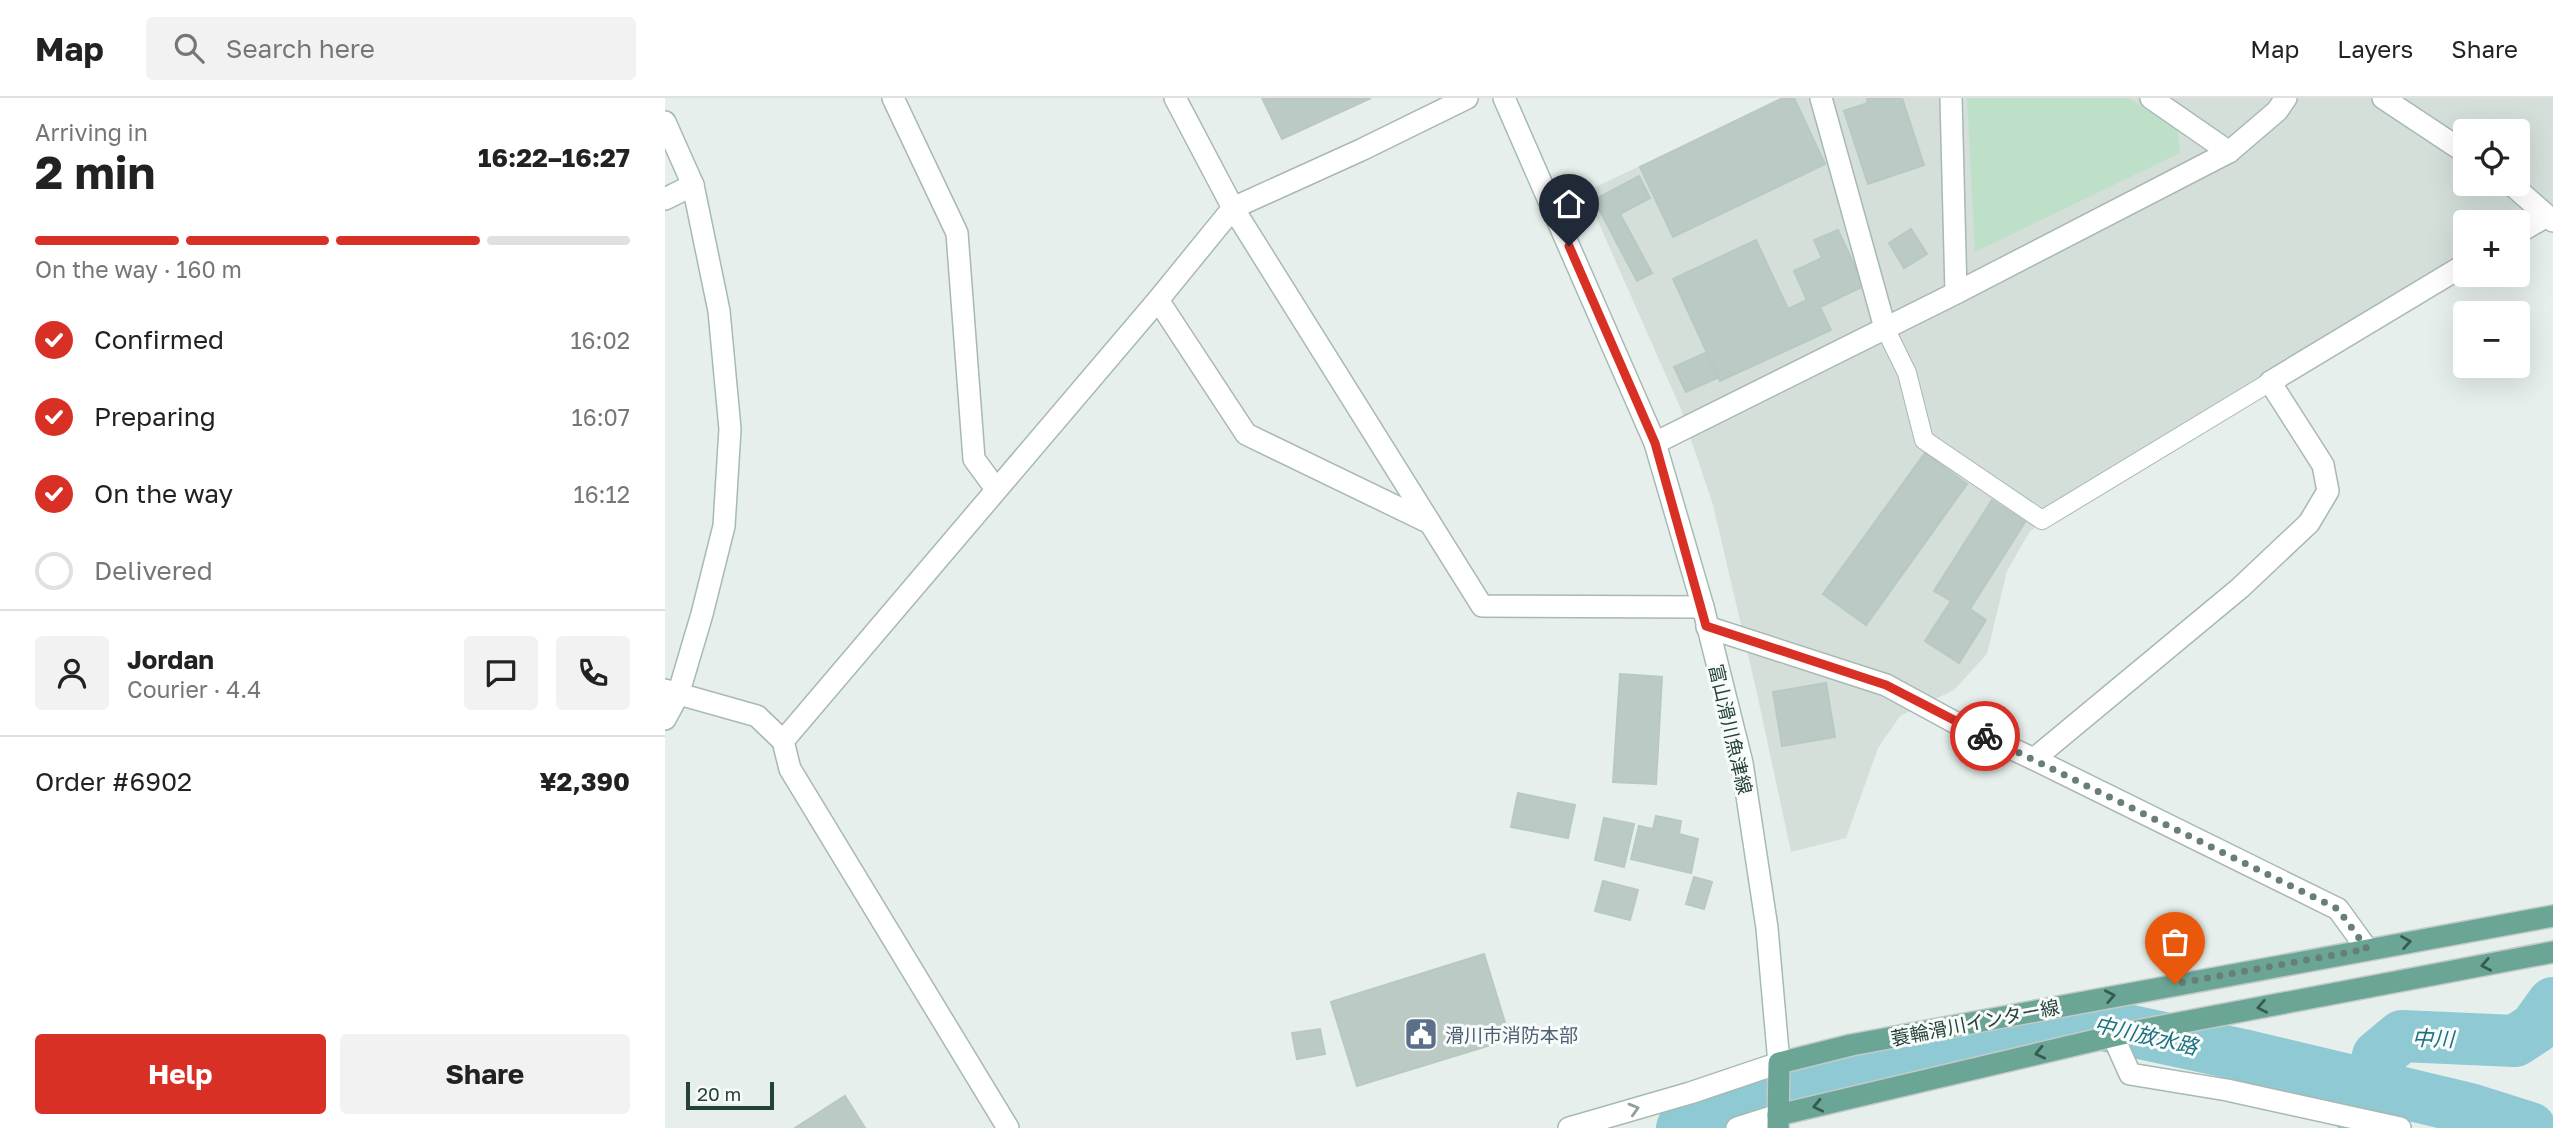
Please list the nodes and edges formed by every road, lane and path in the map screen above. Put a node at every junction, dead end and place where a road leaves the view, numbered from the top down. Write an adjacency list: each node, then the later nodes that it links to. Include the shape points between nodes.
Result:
1 (893, 98): 25 (street, via 957,233 974,459)
2 (1175, 98): 16 (street)
3 (1467, 98): 16 (street)
4 (1504, 98): 24 (street, 富山滑川魚津線)
5 (1821, 98): 22 (street)
6 (1951, 98): 20 (street)
7 (2151, 98): 12 (street)
8 (2286, 98): 12 (street)
9 (2383, 98): 11 (street)
10 (665, 122): 13 (street)
11 (2453, 144)
12 (2229, 152): 20 (street)
13 (693, 186): 15 (street); 28 (street, via 719,311 730,429 724,526 702,614)
14 (2525, 196): 17 (street)
15 (665, 199)
16 (1233, 208): 21 (street); 26 (street)
17 (2550, 218): 18 (street)
18 (2530, 227)
19 (2453, 272): 23 (street)
20 (1956, 293): 22 (street)
21 (1158, 300): 25 (street); 26 (street, via 1247,434)
22 (1885, 328): 23 (lane, via 1907,373 1924,440 2042,520); 24 (street)
23 (2270, 383): 31 (street, via 2323,465 2328,491 2309,523 2240,588)
24 (1655, 443): 27 (street, 富山滑川魚津線)
25 (996, 489): 30 (street)
26 (1430, 523): 27 (street, via 1482,606)
27 (1705, 617): 31 (street, via 1886,685); 36 (street, 富山滑川魚津線, via 1742,762 1766,928)
28 (671, 692): 29 (street); 30 (street, via 757,716)
29 (665, 719)
30 (783, 741): 38 (street, via 790,769)
31 (2034, 759): 33 (street, via 2338,909)
32 (2553, 916): 33 (main road, 蓑輪滑川インター線, one-way to 32)
33 (2367, 949): 36 (main road, 蓑輪滑川インター線, one-way to 33, via 1851,1045)
34 (2553, 952): 35 (main road, one-way to 35)
35 (2113, 1036): 37 (main road, one-way to 37); 41 (street, via 2130,1074)
36 (1779, 1063): 37 (main road); 39 (street, one-way to 36)
37 (1778, 1122): 40 (street)
38 (1008, 1128)
39 (1569, 1128)
40 (1737, 1128)
41 (2400, 1128)

